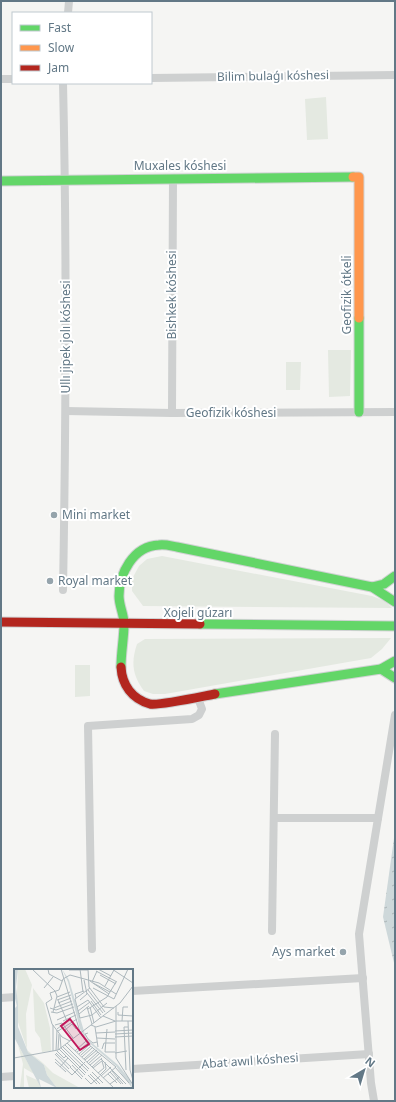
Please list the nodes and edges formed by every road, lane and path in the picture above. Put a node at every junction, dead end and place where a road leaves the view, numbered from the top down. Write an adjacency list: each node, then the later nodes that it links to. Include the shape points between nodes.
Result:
1 (69, 1): 2 (street)
2 (68, 12)
3 (395, 74): 4 (street, Bilim bulaǵı kóshesi)
4 (152, 78)
5 (1, 79): 6 (street)
6 (12, 79)
7 (63, 84): 10 (street, Ullı jipek jolı kóshesi)
8 (359, 177): 9 (main road, Muxales kóshesi); 13 (main road, Geofizik ótkeli)
9 (173, 178): 10 (main road, Muxales kóshesi); 15 (street, Bishkek kóshesi)
10 (65, 179): 11 (main road, Muxales kóshesi); 12 (street, Ullı jipek jolı kóshesi)
11 (1, 181)
12 (66, 411): 15 (street, Geofizik kóshesi); 18 (street, Ullı jipek jolı kóshesi)
13 (359, 412): 14 (street, Geofizik kóshesi); 15 (street, Geofizik kóshesi)
14 (395, 412)
15 (172, 413)
16 (395, 577): 17 (main road, via 384,584)
17 (372, 587): 19 (main road); 22 (main road, via 157,544 134,555 126,566 119,591)
18 (63, 590)
19 (391, 596): 20 (main road)
20 (395, 602)
21 (1, 622): 22 (main road, Xojeli gúzarı)
22 (124, 624): 23 (main road, Xojeli gúzarı); 27 (main road, via 121,668 123,681 130,693 140,701 151,704)
23 (395, 626)
24 (395, 661): 25 (main road)
25 (381, 669): 26 (main road); 27 (main road)
26 (395, 678)
27 (198, 698): 33 (street, via 202,709 199,715 192,719 88,726)
28 (395, 715): 31 (street)
29 (275, 734): 30 (street)
30 (274, 818): 31 (street); 32 (street)
31 (378, 818): 34 (street, via 359,934)
32 (272, 931)
33 (92, 949)
34 (363, 978): 35 (street); 38 (street)
35 (133, 991)
36 (14, 997): 37 (street)
37 (1, 998)
38 (369, 1054): 39 (street, Abat awıl kóshesi); 42 (street)
39 (133, 1069)
40 (14, 1076): 41 (street)
41 (1, 1077)
42 (374, 1101)

